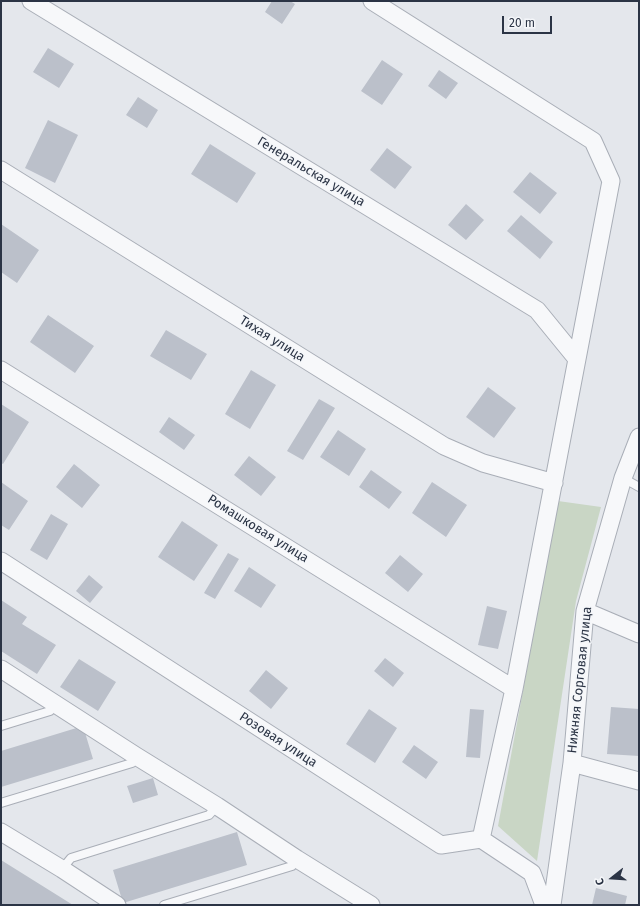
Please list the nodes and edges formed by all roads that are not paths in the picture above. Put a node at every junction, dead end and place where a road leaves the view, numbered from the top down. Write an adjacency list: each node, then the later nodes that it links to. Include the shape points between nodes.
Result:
1 (31, 1): 4 (street, Генеральская улица, via 537,310)
2 (372, 1): 4 (street, via 593,141 611,181)
3 (1, 170): 8 (street, Тихая улица, via 444,446 483,463)
4 (577, 359): 8 (street)
5 (1, 370): 14 (street, Ромашковая улица)
6 (639, 437): 7 (street, Нижняя Сорговая улица)
7 (623, 478): 9 (lane); 11 (street, Нижняя Сорговая улица)
8 (554, 483): 14 (street)
9 (639, 487)
10 (1, 561): 23 (street, Розовая улица, via 441,845)
11 (585, 611): 12 (street); 18 (street, Нижняя Сорговая улица)
12 (639, 634)
13 (1, 670): 15 (street)
14 (514, 688): 23 (street)
15 (55, 705): 16 (lane, via 50,711); 17 (street)
16 (1, 726)
17 (136, 756): 20 (lane, via 132,763); 21 (street)
18 (572, 763): 19 (street); 30 (street, Нижняя Сорговая улица)
19 (639, 780)
20 (1, 803)
21 (217, 806): 24 (street); 25 (lane, via 209,815 71,858)
22 (1, 832): 25 (street)
23 (481, 839): 29 (street, via 532,874)
24 (297, 859): 26 (street); 28 (lane, via 292,866)
25 (62, 869): 27 (street)
26 (364, 903)
27 (117, 905)
28 (164, 905)
29 (544, 905)
30 (552, 905)

